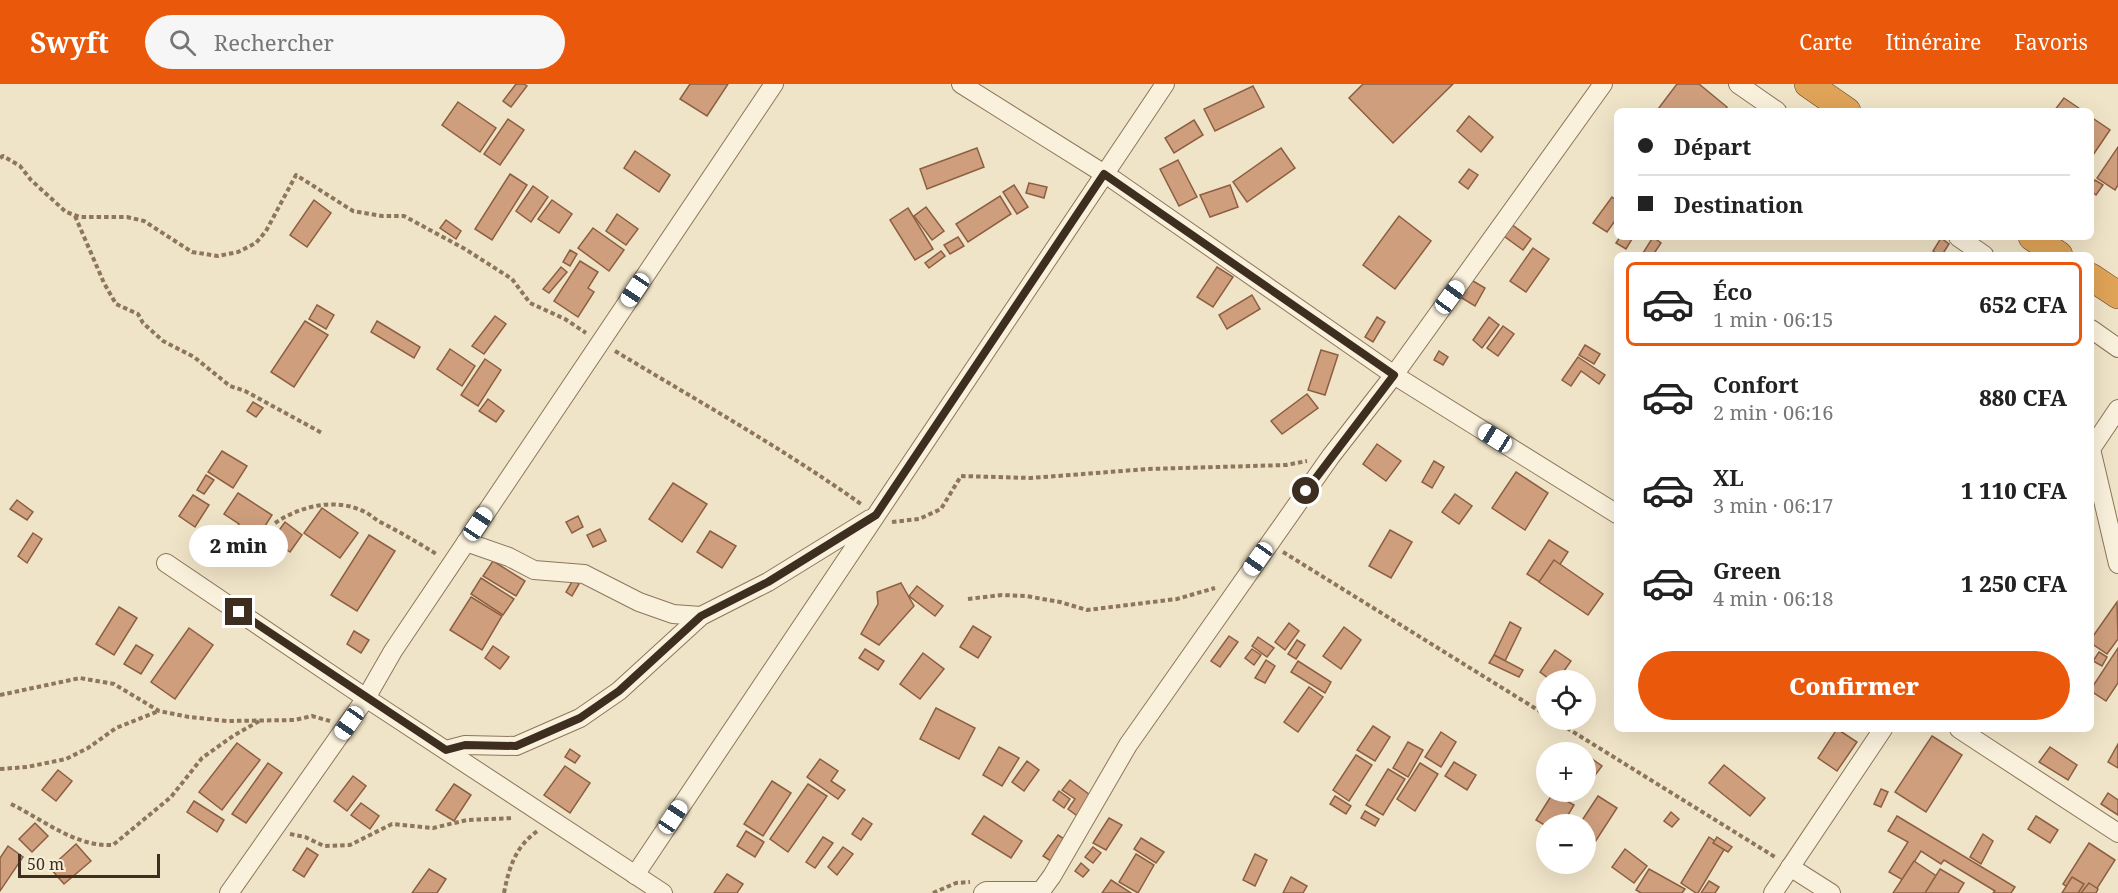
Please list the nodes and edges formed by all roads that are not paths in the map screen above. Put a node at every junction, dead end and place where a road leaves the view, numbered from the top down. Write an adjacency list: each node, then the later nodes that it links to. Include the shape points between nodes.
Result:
1 (774, 84): 24 (street)
2 (961, 84): 9 (street)
3 (1165, 84): 9 (street)
4 (1603, 84): 18 (street)
5 (1738, 84): 7 (street)
6 (1808, 84): 8 (highway)
7 (1773, 108)
8 (1843, 108)
9 (1104, 174): 18 (street); 23 (street)
10 (1962, 240): 12 (street)
11 (2036, 240): 13 (highway)
12 (1980, 252)
13 (2054, 252)
14 (2094, 279): 15 (highway)
15 (2118, 295)
16 (2094, 331): 17 (street)
17 (2118, 348)
18 (1394, 375): 22 (street); 35 (street, via 1331,456 1128,745)
19 (2118, 409): 20 (street)
20 (2094, 445)
21 (2094, 462): 26 (street)
22 (1614, 512)
23 (876, 515): 27 (street, via 768,582); 34 (street)
24 (466, 542): 27 (street, via 534,570 584,574 673,614); 28 (street)
25 (166, 563): 28 (street)
26 (2118, 564)
27 (701, 616): 31 (street, via 619,691 580,718 516,746 465,745)
28 (366, 698): 31 (street); 36 (street)
29 (1881, 732): 33 (street)
30 (1964, 732): 32 (street)
31 (446, 750): 34 (street)
32 (2118, 833)
33 (1790, 867): 39 (street); 40 (street)
34 (635, 874): 37 (street)
35 (1040, 892): 38 (street)
36 (229, 893)
37 (663, 893)
38 (983, 893)
39 (1773, 893)
40 (1831, 893)

